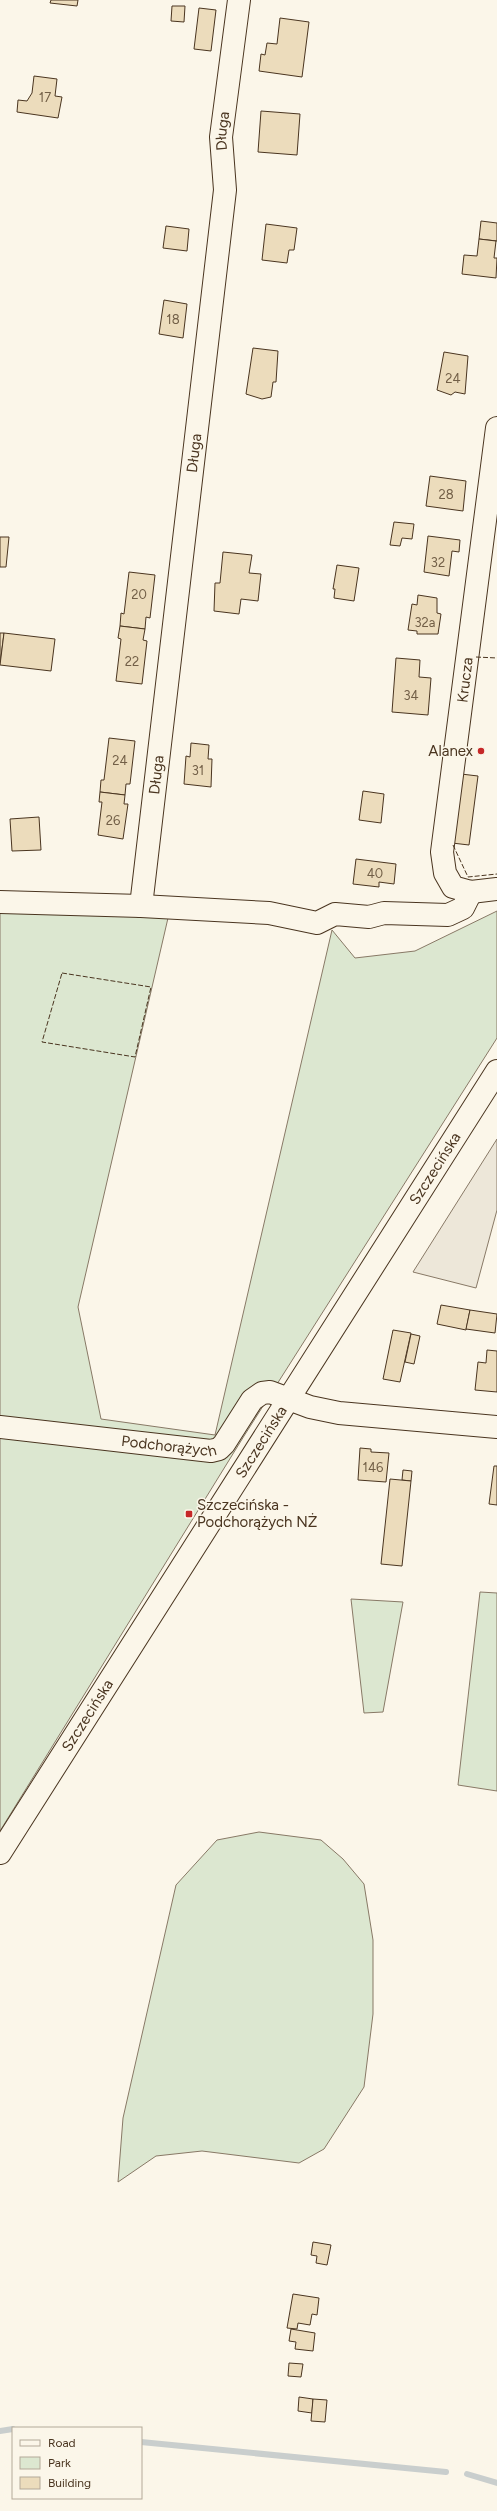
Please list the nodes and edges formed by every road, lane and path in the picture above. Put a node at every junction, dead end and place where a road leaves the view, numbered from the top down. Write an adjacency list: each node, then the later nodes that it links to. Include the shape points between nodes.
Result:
1 (239, 0): 6 (street, Długa, via 221,137 225,190)
2 (497, 428): 4 (street, Krucza, via 442,852 445,873 453,887)
3 (497, 889): 4 (street, Krucza)
4 (471, 892): 6 (street, via 463,908 448,915 384,913 369,918 335,914 317,923 269,913)
5 (0, 902): 6 (street)
6 (141, 906)
7 (497, 1071): 8 (street, Szczecińska)
8 (290, 1399): 9 (street, Podchorążych, via 339,1413); 10 (street, Podchorążych, via 270,1392 257,1396 247,1406 224,1444 219,1449 211,1451); 11 (street, Szczecińska)
9 (497, 1426)
10 (0, 1427)
11 (0, 1853)

